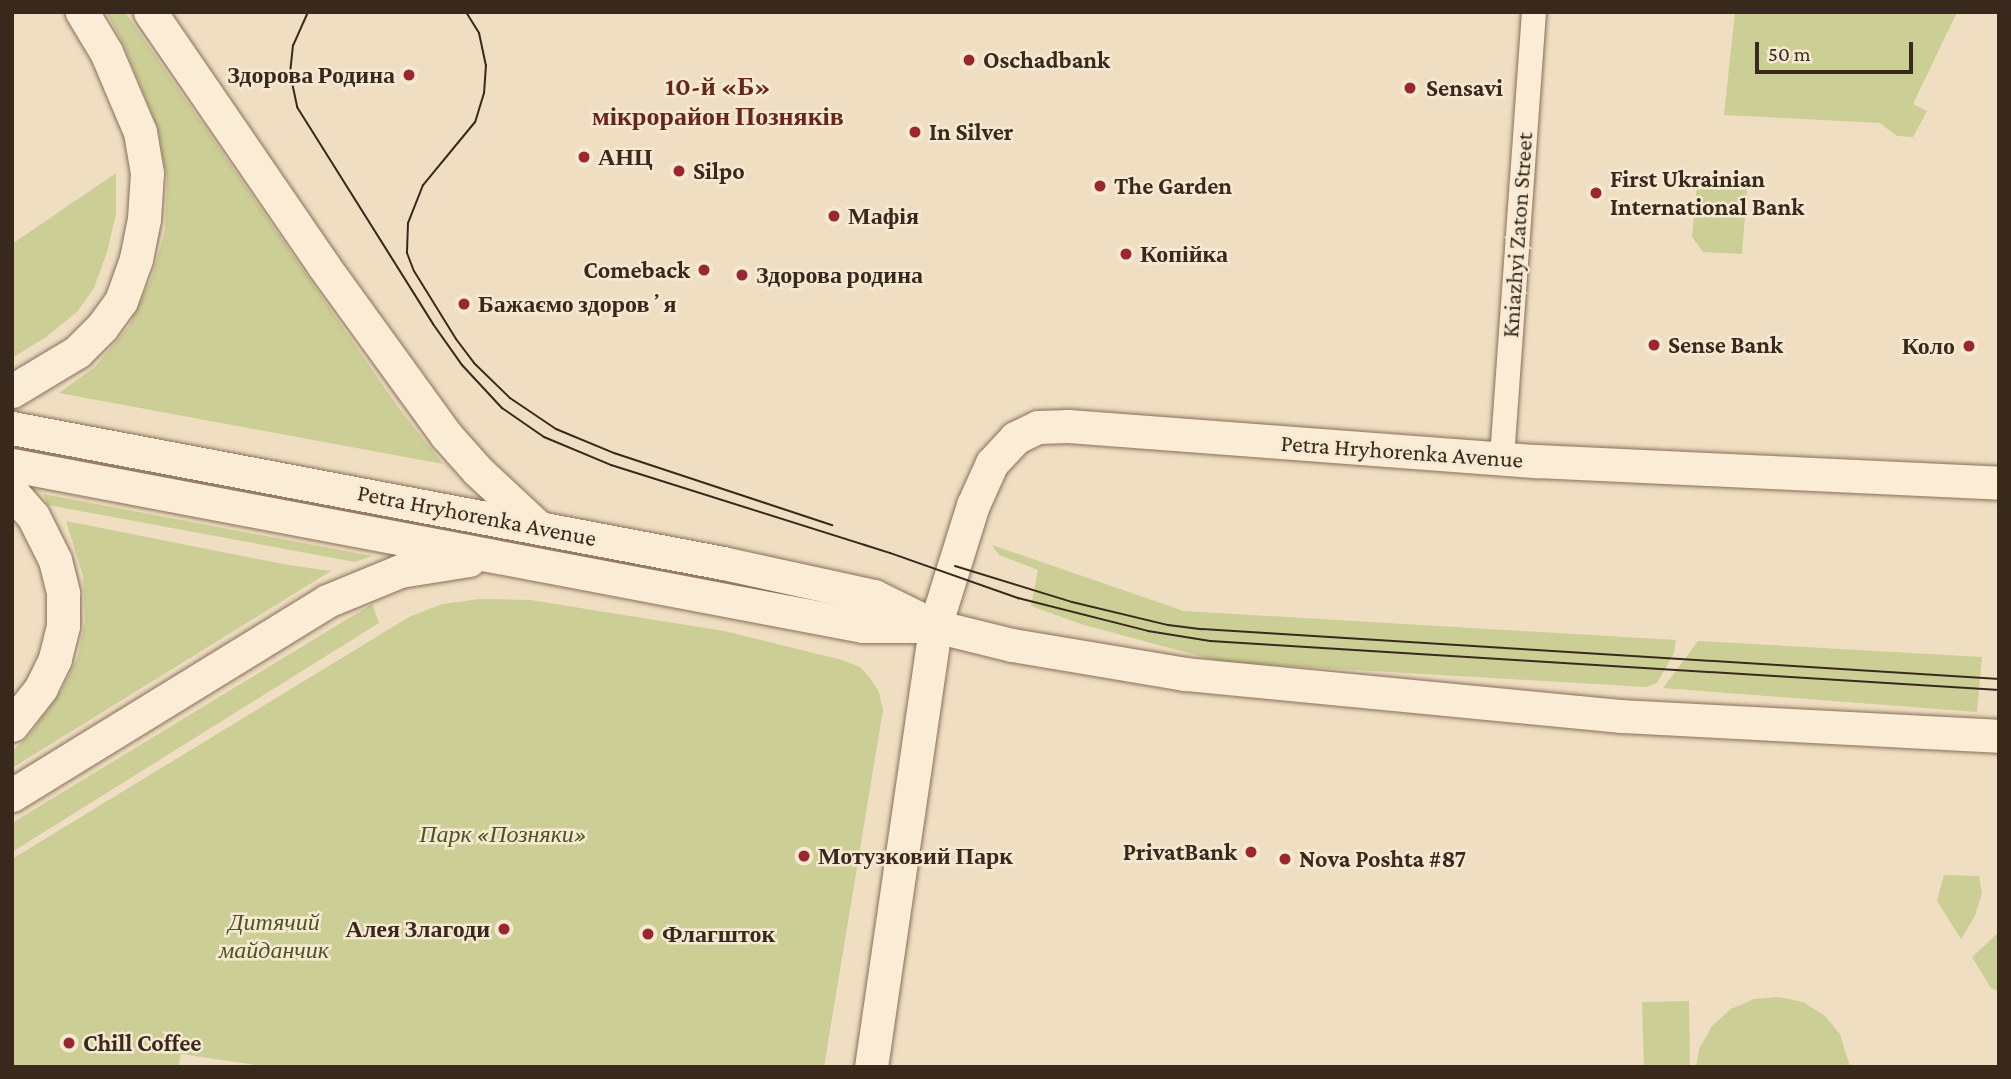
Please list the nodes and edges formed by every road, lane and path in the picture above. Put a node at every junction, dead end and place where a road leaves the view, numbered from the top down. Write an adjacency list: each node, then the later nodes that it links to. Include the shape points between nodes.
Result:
1 (82, 12): 4 (main road, via 106,52 141,132 147,173 144,219 121,301 102,327 77,352)
2 (150, 12): 10 (main road, via 446,435)
3 (1534, 12): 6 (street, Kniazhyi Zaton Street)
4 (12, 391)
5 (12, 428): 10 (main road, Petra Hryhorenka Avenue)
6 (1502, 458): 8 (main road, Petra Hryhorenka Avenue); 12 (main road, Petra Hryhorenka Avenue, via 1038,427 1015,438 992,463 973,505)
7 (12, 465): 11 (main road, Petra Hryhorenka Avenue)
8 (1999, 483)
9 (12, 492): 13 (main road, via 33,516 55,560 63,593 63,626 55,659 41,688)
10 (537, 526): 12 (main road, Petra Hryhorenka Avenue, via 874,596)
11 (510, 558): 12 (main road, Petra Hryhorenka Avenue, via 863,626); 15 (main road, via 445,562 401,571 327,601)
12 (935, 626): 14 (main road, Petra Hryhorenka Avenue, via 1032,649 1217,678 1621,716); 16 (main road)
13 (12, 726)
14 (1999, 736)
15 (12, 795)
16 (871, 1067)

